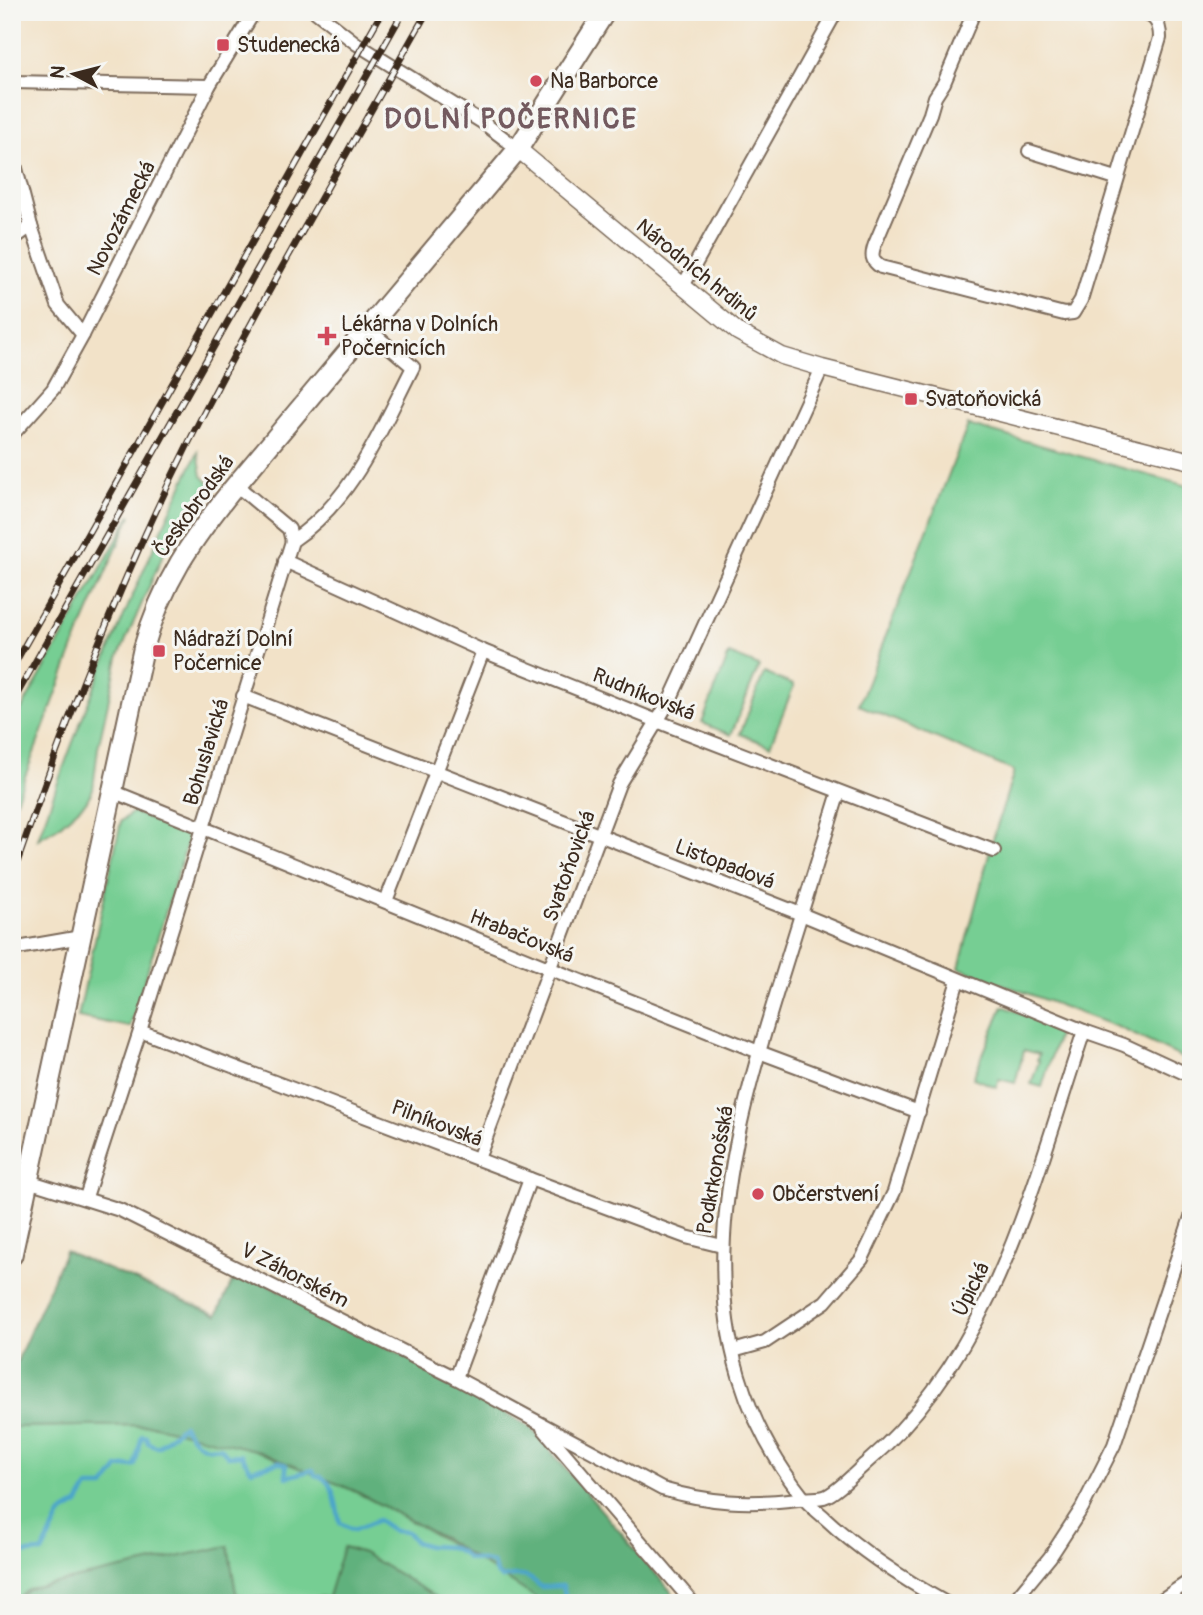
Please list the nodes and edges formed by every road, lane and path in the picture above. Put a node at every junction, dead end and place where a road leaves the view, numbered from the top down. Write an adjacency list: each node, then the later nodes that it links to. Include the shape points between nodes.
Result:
1 (14, 12): 8 (street)
2 (254, 12): 10 (street, Novozámecká)
3 (316, 12): 11 (street, Národních hrdinů)
4 (605, 12): 11 (main road, Českobrodská)
5 (836, 12): 17 (street)
6 (974, 12): 14 (street, via 874,244 874,262 881,268 1073,313 1081,300)
7 (1144, 13): 14 (street, via 1160,27 1160,38)
8 (12, 20)
9 (12, 82): 10 (street)
10 (209, 86): 19 (street, Novozámecká)
11 (518, 149): 17 (street, Národních hrdinů); 18 (main road, Českobrodská)
12 (1029, 150): 14 (street)
13 (12, 153): 15 (street)
14 (1116, 178)
15 (31, 226): 16 (street); 19 (street, via 58,305)
16 (12, 240)
17 (683, 286): 20 (street, Národních hrdinů, via 755,343)
18 (367, 328): 23 (main road, Českobrodská); 24 (street, via 413,367 359,473 312,527)
19 (83, 335): 21 (street, Novozámecká, via 53,389)
20 (822, 368): 22 (street, Národních hrdinů); 28 (street, Svatoňovická)
21 (12, 435)
22 (1191, 461)
23 (236, 485): 24 (street, via 289,529); 30 (main road, Českobrodská, via 197,533 152,618)
24 (292, 541): 25 (street, Bohuslavická)
25 (285, 561): 26 (street, Rudníkovská); 27 (street, Bohuslavická)
26 (483, 651): 28 (street, Rudníkovská); 29 (street)
27 (243, 696): 29 (street, Listopadová); 32 (street, Bohuslavická)
28 (659, 721): 31 (street, Rudníkovská); 33 (street, Svatoňovická, via 619,784)
29 (436, 772): 33 (street, Listopadová); 35 (street)
30 (112, 791): 32 (street, Hrabačovská); 37 (main road, Českobrodská)
31 (839, 792): 34 (street, Rudníkovská); 36 (street, Podkrkonošská)
32 (204, 826): 35 (street, Hrabačovská); 41 (street, Bohuslavická)
33 (601, 836): 36 (street, Listopadová); 39 (street, Svatoňovická)
34 (994, 850)
35 (386, 901): 39 (street, Hrabačovská)
36 (801, 914): 40 (street, Listopadová); 43 (street, Podkrkonošská)
37 (81, 937): 38 (street); 48 (main road, Českobrodská)
38 (12, 949)
39 (551, 969): 43 (street, Hrabačovská); 46 (street, Svatoňovická)
40 (958, 980): 42 (street, Listopadová); 45 (street)
41 (140, 1031): 46 (street, Pilníkovská); 49 (street, Bohuslavická)
42 (1084, 1031): 44 (street, Listopadová); 56 (street, Úpická, via 1005,1263 962,1348 906,1425 878,1453 826,1497)
43 (759, 1052): 45 (street, Hrabačovská); 51 (street, Podkrkonošská, via 731,1169)
44 (1191, 1076)
45 (919, 1112): 53 (street, via 894,1192 862,1259 825,1301 765,1342)
46 (478, 1159): 47 (street, Pilníkovská)
47 (530, 1179): 51 (street, Pilníkovská); 54 (street)
48 (28, 1181): 49 (street, V Záhorském); 52 (main road, Českobrodská)
49 (86, 1197): 54 (street, V Záhorském)
50 (1191, 1217): 60 (street, via 1114,1445 1076,1518)
51 (722, 1246): 53 (street, Podkrkonošská, via 723,1294)
52 (12, 1255)
53 (733, 1351): 56 (street, Podkrkonošská, via 768,1444)
54 (456, 1378): 55 (street, V Záhorském)
55 (537, 1421): 56 (street, V Záhorském, via 662,1489 736,1503); 58 (street, V Záhorském)
56 (803, 1498): 59 (street, Podkrkonošská, via 843,1535)
57 (1191, 1580): 61 (street)
58 (693, 1603)
59 (946, 1603)
60 (1012, 1603)
61 (1157, 1603)

